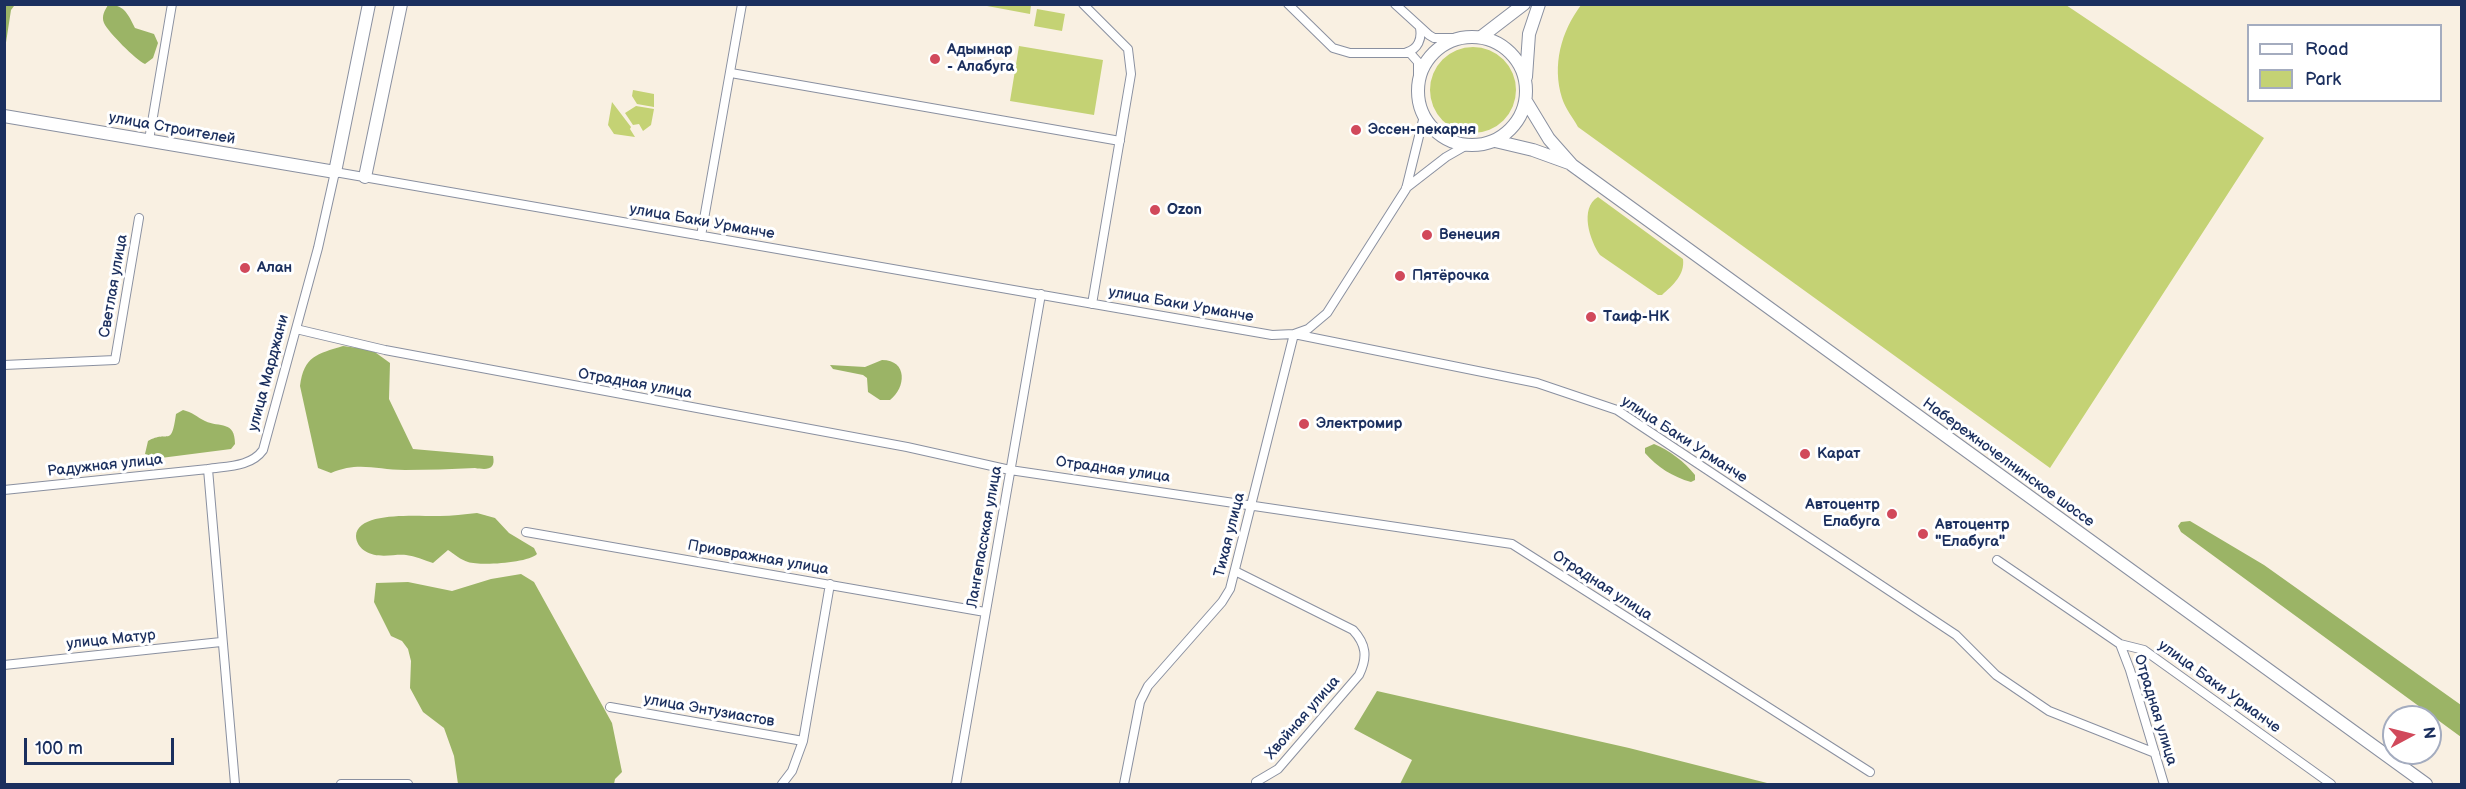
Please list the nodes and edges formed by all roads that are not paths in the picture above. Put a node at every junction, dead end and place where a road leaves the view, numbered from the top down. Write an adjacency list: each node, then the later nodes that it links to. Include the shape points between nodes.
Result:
1 (172, 4): 20 (street)
2 (369, 4): 25 (main road, улица Марджани)
3 (401, 4): 26 (main road)
4 (742, 4): 14 (street)
5 (1083, 4): 21 (street, via 1128,49 1131,74)
6 (1288, 4): 13 (street, via 1334,48 1350,53)
7 (1395, 4): 10 (street)
8 (1524, 4): 11 (main road)
9 (1539, 4): 15 (main road, via 1529,34)
10 (1420, 28): 12 (street, via 1434,38); 13 (street, via 1419,40)
11 (1481, 37): 12 (main road); 15 (main road, via 1515,57)
12 (1460, 38): 16 (main road, via 1430,57)
13 (1407, 52): 16 (street, via 1418,62)
14 (731, 73): 21 (street); 29 (street)
15 (1526, 82): 17 (main road)
16 (1418, 90): 19 (main road)
17 (1526, 100): 22 (main road, via 1515,125); 24 (main road, Набережночелнинское шоссе, via 1549,139)
18 (4, 116): 20 (main road, улица Строителей)
19 (1424, 116): 23 (main road, via 1442,136); 27 (street)
20 (149, 140): 25 (main road, улица Строителей)
21 (1120, 141): 31 (street)
22 (1494, 141): 23 (main road); 24 (main road, Набережночелнинское шоссе)
23 (1467, 145): 27 (street)
24 (1572, 165): 60 (main road, Набережночелнинское шоссе)
25 (335, 172): 26 (street, улица Баки Урманче); 32 (street, улица Марджани)
26 (365, 177): 29 (street, улица Баки Урманче)
27 (1406, 189): 33 (street, via 1327,313 1308,329)
28 (140, 218): 34 (street, Светлая улица, via 115,360)
29 (701, 236): 30 (street, улица Баки Урманче)
30 (1041, 294): 31 (street, улица Баки Урманче); 36 (street, Лангепасская улица)
31 (1092, 304): 33 (street, улица Баки Урманче, via 1272,335)
32 (296, 329): 35 (street, улица Марджани, via 263,450 248,462); 36 (street, Отрадная улица, via 385,350 907,447)
33 (1294, 334): 38 (street, Тихая улица); 49 (street, улица Баки Урманче, via 1537,383 1617,410 1956,635 1996,675 2049,711)
34 (4, 365)
35 (208, 469): 37 (street, Радужная улица); 44 (street)
36 (1010, 470): 38 (street, Отрадная улица); 43 (street, Лангепасская улица)
37 (4, 490)
38 (1252, 504): 41 (street, Тихая улица); 50 (street, Отрадная улица, via 1512,544)
39 (526, 532): 42 (street, Приовражная улица)
40 (1997, 560): 45 (street, улица Баки Урманче)
41 (1235, 571): 51 (street, Хвойная улица, via 1353,630 1364,647 1364,665 1359,675 1278,769); 57 (street, Тихая улица, via 1222,602 1148,687 1140,702)
42 (830, 584): 43 (street, Приовражная улица); 48 (street)
43 (985, 612): 56 (street, Лангепасская улица)
44 (221, 642): 46 (street, улица Матур); 52 (street)
45 (2120, 644): 49 (street, Отрадная улица); 59 (street, улица Баки Урманче, via 2144,650)
46 (4, 665)
47 (610, 707): 48 (street, улица Энтузиастов)
48 (803, 741): 55 (street, via 792,771)
49 (2155, 753): 58 (street, Отрадная улица)
50 (1870, 772)
51 (1256, 782)
52 (235, 784)
53 (341, 784): 54 (street)
54 (408, 784)
55 (782, 784)
56 (956, 784)
57 (1124, 784)
58 (2164, 784)
59 (2331, 784)
60 (2426, 784)

